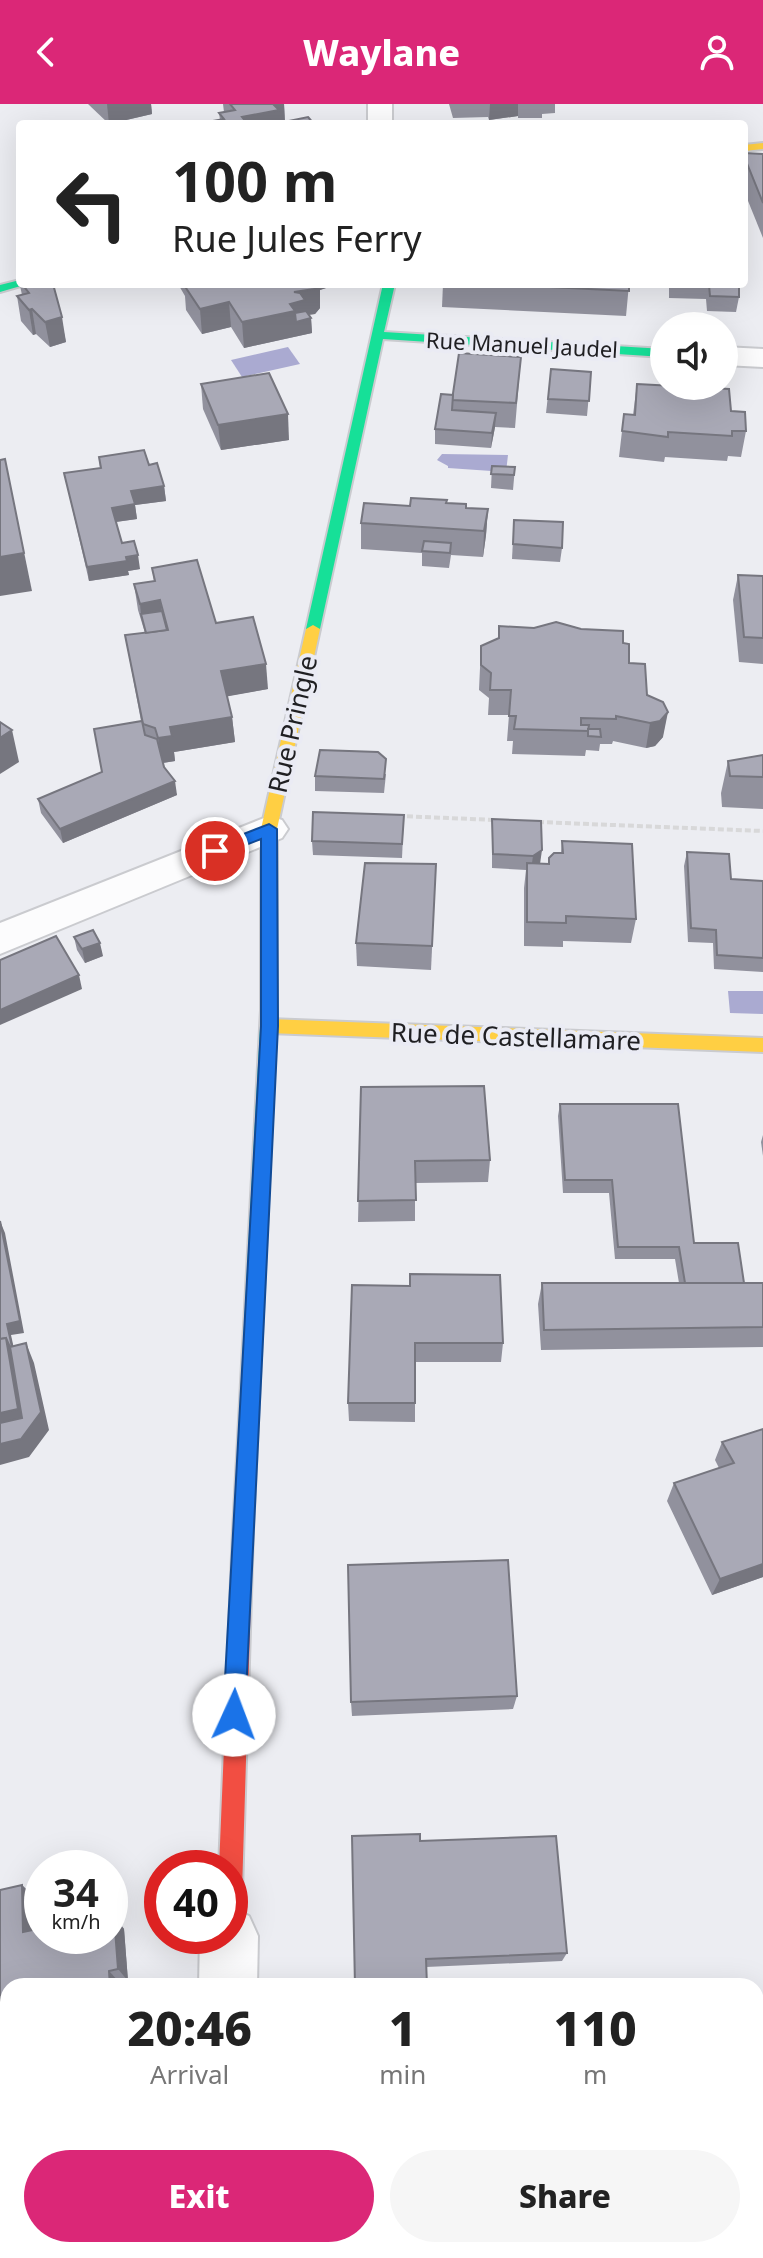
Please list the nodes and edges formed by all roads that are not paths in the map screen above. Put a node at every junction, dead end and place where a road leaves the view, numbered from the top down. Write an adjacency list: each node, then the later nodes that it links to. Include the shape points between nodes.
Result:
1 (388, 288): 2 (street, Rue Pringle)
2 (380, 335): 3 (street, Rue Manuel Jaudel); 6 (street, Rue Pringle)
3 (650, 352)
4 (738, 357): 5 (street)
5 (763, 358)
6 (269, 829): 7 (street); 8 (street, Rue Pringle)
7 (0, 939)
8 (269, 1026): 9 (street, Rue de Castellamare); 10 (street, Rue Pringle)
9 (763, 1045)
10 (231, 1850)
11 (229, 1954): 12 (street)
12 (228, 1978)

